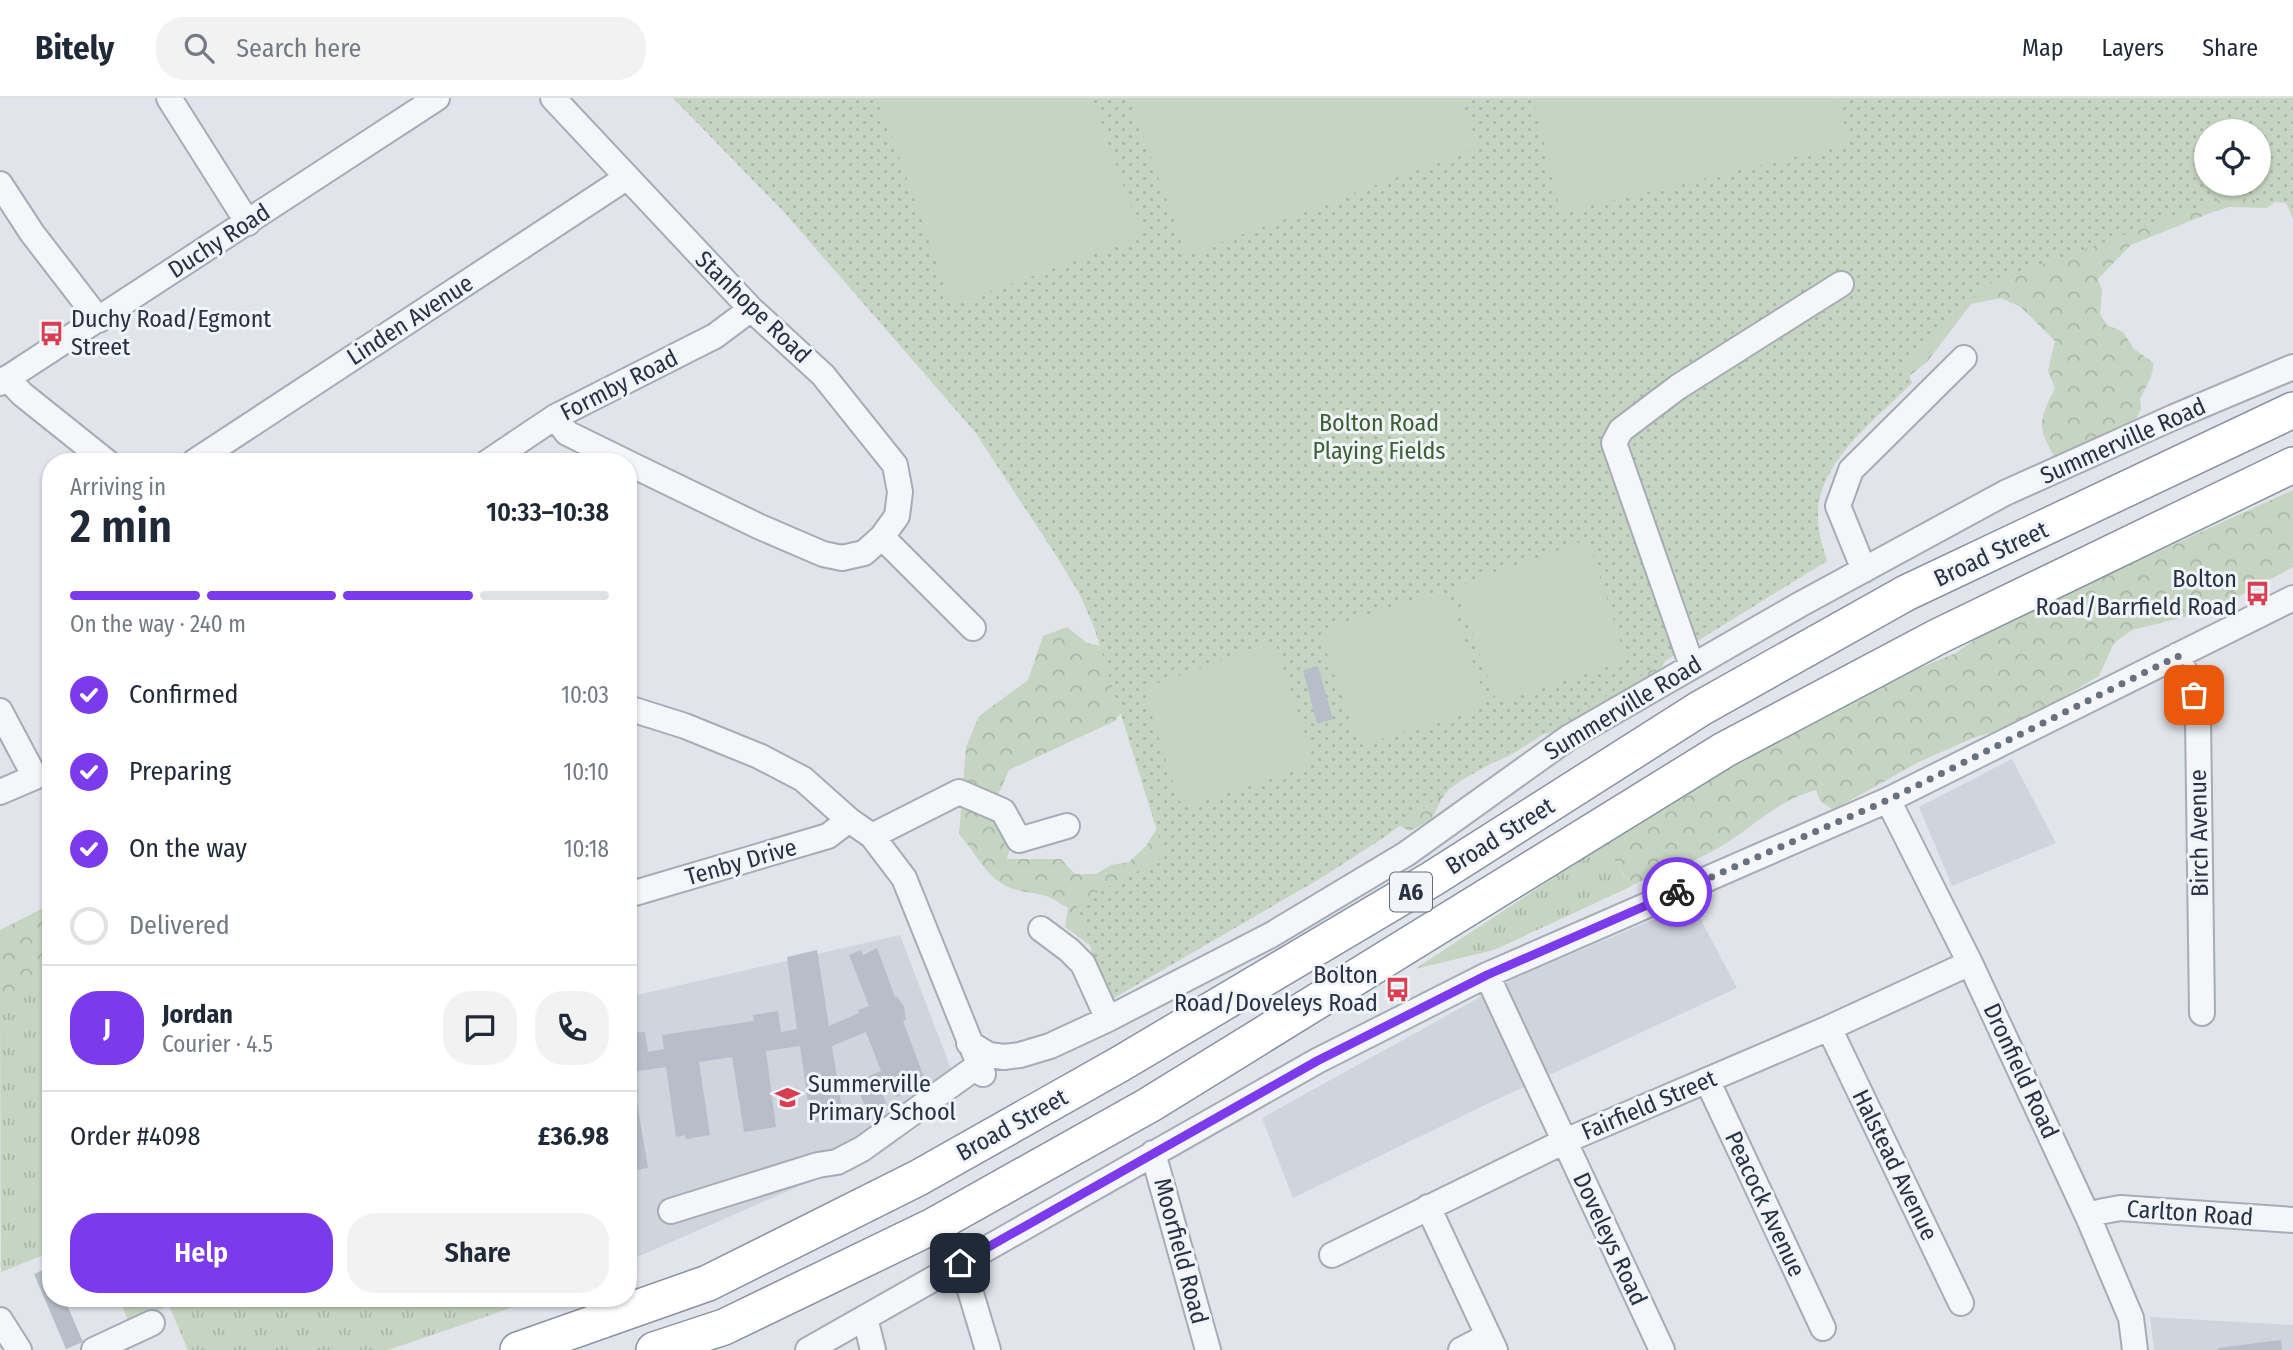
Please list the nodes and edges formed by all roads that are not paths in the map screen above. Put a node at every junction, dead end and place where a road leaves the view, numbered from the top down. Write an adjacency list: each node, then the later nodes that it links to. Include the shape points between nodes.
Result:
1 (169, 98): 6 (street)
2 (437, 98): 6 (street, Duchy Road)
3 (553, 98): 4 (street, Stanhope Road)
4 (626, 178): 8 (street, Stanhope Road); 16 (street, Linden Avenue)
5 (0, 184): 9 (street)
6 (248, 223): 9 (street, Duchy Road)
7 (1841, 284): 26 (street, via 1678,387 1621,429 1615,443)
8 (751, 309): 14 (street, Formby Road, via 715,336); 21 (street, Stanhope Road, via 823,375 895,465 900,492 897,516)
9 (99, 320): 12 (street, Duchy Road)
10 (1964, 358): 22 (street, via 1851,470 1838,506)
11 (2293, 367): 22 (street, Summerville Road, via 2005,494)
12 (4, 380): 15 (street)
13 (2293, 410): 60 (highway, Broad Street / A6, via 1894,600 1701,708 1420,886 918,1178 708,1283)
14 (555, 417): 17 (street, Formby Road); 18 (street, Stanhope Road, via 566,433)
15 (96, 453)
16 (208, 453)
17 (501, 453)
18 (607, 453)
19 (2293, 465): 55 (highway, Broad Street / A6, via 1939,636 1724,750 1149,1105 933,1226)
20 (637, 468): 21 (street, Stanhope Road, via 823,554 842,558 864,553)
21 (882, 537): 24 (street)
22 (1864, 570): 26 (street, Summerville Road)
23 (2293, 598): 25 (street)
24 (973, 628)
25 (2178, 656): 30 (street); 38 (street, Birch Avenue, via 2198,719)
26 (1692, 666): 39 (street, Summerville Road, via 1567,738 1395,861 1271,935)
27 (0, 711): 29 (street, via 35,776)
28 (637, 711): 31 (street, via 759,756 803,779)
29 (0, 792)
30 (1888, 800): 36 (street, Dronfield Road); 37 (street)
31 (849, 820): 33 (street); 34 (street, Tenby Drive, via 828,836)
32 (1067, 826): 33 (street, via 1019,840 1003,811 959,792)
33 (872, 836): 41 (street, via 904,878)
34 (637, 892)
35 (1041, 929): 39 (street, via 1083,964)
36 (1970, 963): 40 (street, Fairfield Street); 47 (street, Dronfield Road)
37 (1487, 975): 43 (street, Doveleys Road); 44 (street, via 1317,1061)
38 (2202, 1013)
39 (1108, 1019): 41 (street, Summerville Road, via 1050,1046)
40 (1829, 1028): 42 (street, Fairfield Street); 51 (street, Halstead Avenue)
41 (977, 1061): 46 (street, via 862,1149 837,1162)
42 (1707, 1080): 43 (street, Fairfield Street); 56 (street, Peacock Avenue)
43 (1565, 1141): 45 (street, Fairfield Street); 68 (street, Doveleys Road)
44 (1153, 1153): 50 (street); 66 (street, Moorfield Road)
45 (1428, 1207): 49 (street, Fairfield Street); 57 (street)
46 (671, 1211)
47 (2089, 1219): 48 (street, Carlton Road, via 2120,1208); 69 (street, Dronfield Road, via 2131,1318)
48 (2293, 1220)
49 (1332, 1255)
50 (960, 1263): 52 (street); 65 (street)
51 (1961, 1303)
52 (864, 1318): 63 (street); 64 (street)
53 (0, 1320): 58 (street)
54 (152, 1323): 59 (street)
55 (724, 1327): 61 (highway, Broad Street); 62 (highway, A6)
56 (1823, 1328)
57 (1492, 1343): 67 (street)
58 (19, 1350)
59 (94, 1350)
60 (518, 1350)
61 (654, 1350)
62 (672, 1350)
63 (808, 1350)
64 (873, 1350)
65 (989, 1350)
66 (1208, 1350)
67 (1461, 1350)
68 (1662, 1350)
69 (2135, 1350)

